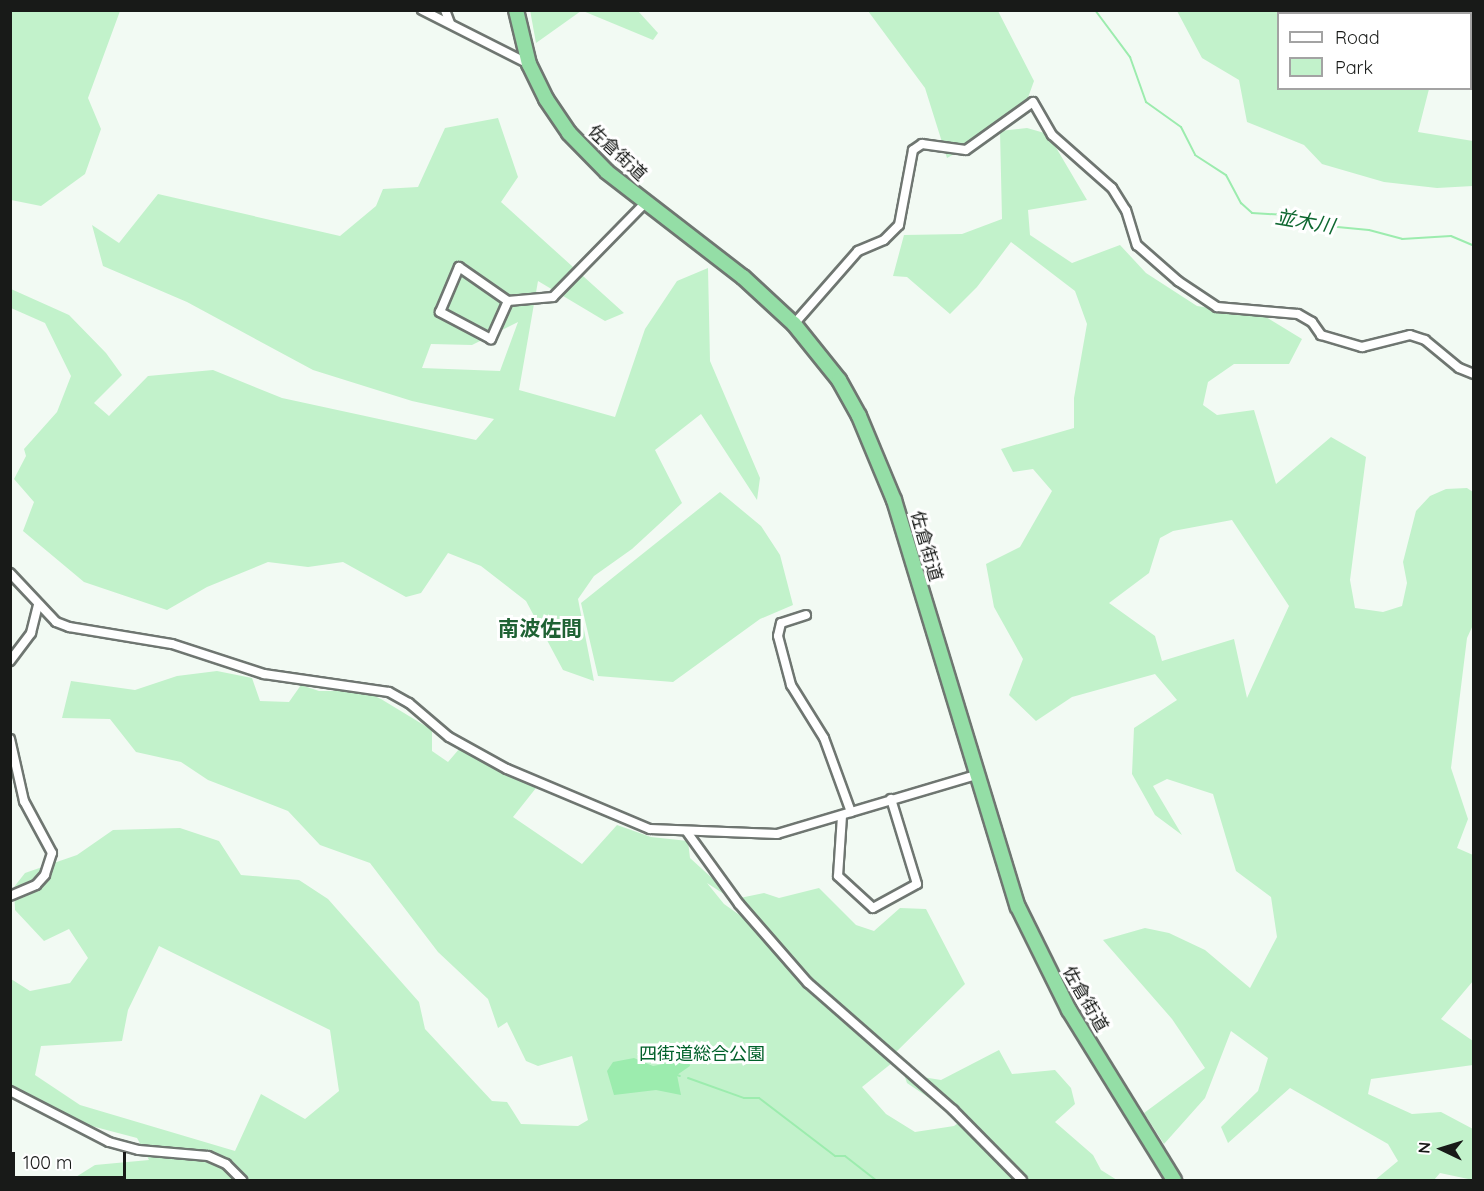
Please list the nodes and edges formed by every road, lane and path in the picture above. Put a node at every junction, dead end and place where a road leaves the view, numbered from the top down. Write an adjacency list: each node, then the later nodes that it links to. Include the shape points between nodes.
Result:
1 (422, 10): 4 (street)
2 (445, 10): 4 (street)
3 (516, 10): 5 (highway, 佐倉街道)
4 (450, 23): 5 (street)
5 (529, 64): 6 (highway, 佐倉街道, via 569,133)
6 (645, 203): 7 (street, via 553,297); 8 (highway, 佐倉街道, via 743,277)
7 (508, 301): 7 (street, via 459,267 440,312 491,339)
8 (794, 324): 9 (street, via 858,251 884,240 899,225 914,150 922,144 966,150 1033,102 1052,135 1113,188 1126,210 1137,245 1178,281 1217,307 1298,315 1312,322 1321,335 1362,347 1410,335 1425,340 1459,368); 15 (highway, 佐倉街道, via 839,380 880,461)
9 (1473, 374)
10 (10, 573): 11 (street)
11 (38, 604): 13 (street, via 31,633); 18 (street, via 56,622 80,630 172,644 264,674 389,692 410,703 449,737 507,769 635,826)
12 (806, 615): 17 (street, via 781,623 778,636 791,685 824,738)
13 (10, 661)
14 (10, 739): 19 (street, via 24,801 52,853 45,875 36,885)
15 (976, 775): 16 (street); 23 (highway, 佐倉街道, via 1005,871 1034,945 1069,1010)
16 (891, 799): 17 (street); 17 (street, via 917,884 873,908 838,876)
17 (847, 814): 18 (street, via 777,834)
18 (687, 832): 22 (street, via 716,875 808,983 954,1110)
19 (10, 896)
20 (10, 1090): 21 (street, via 109,1142 139,1150 208,1156 226,1164)
21 (242, 1180)
22 (1022, 1180)
23 (1174, 1180)

